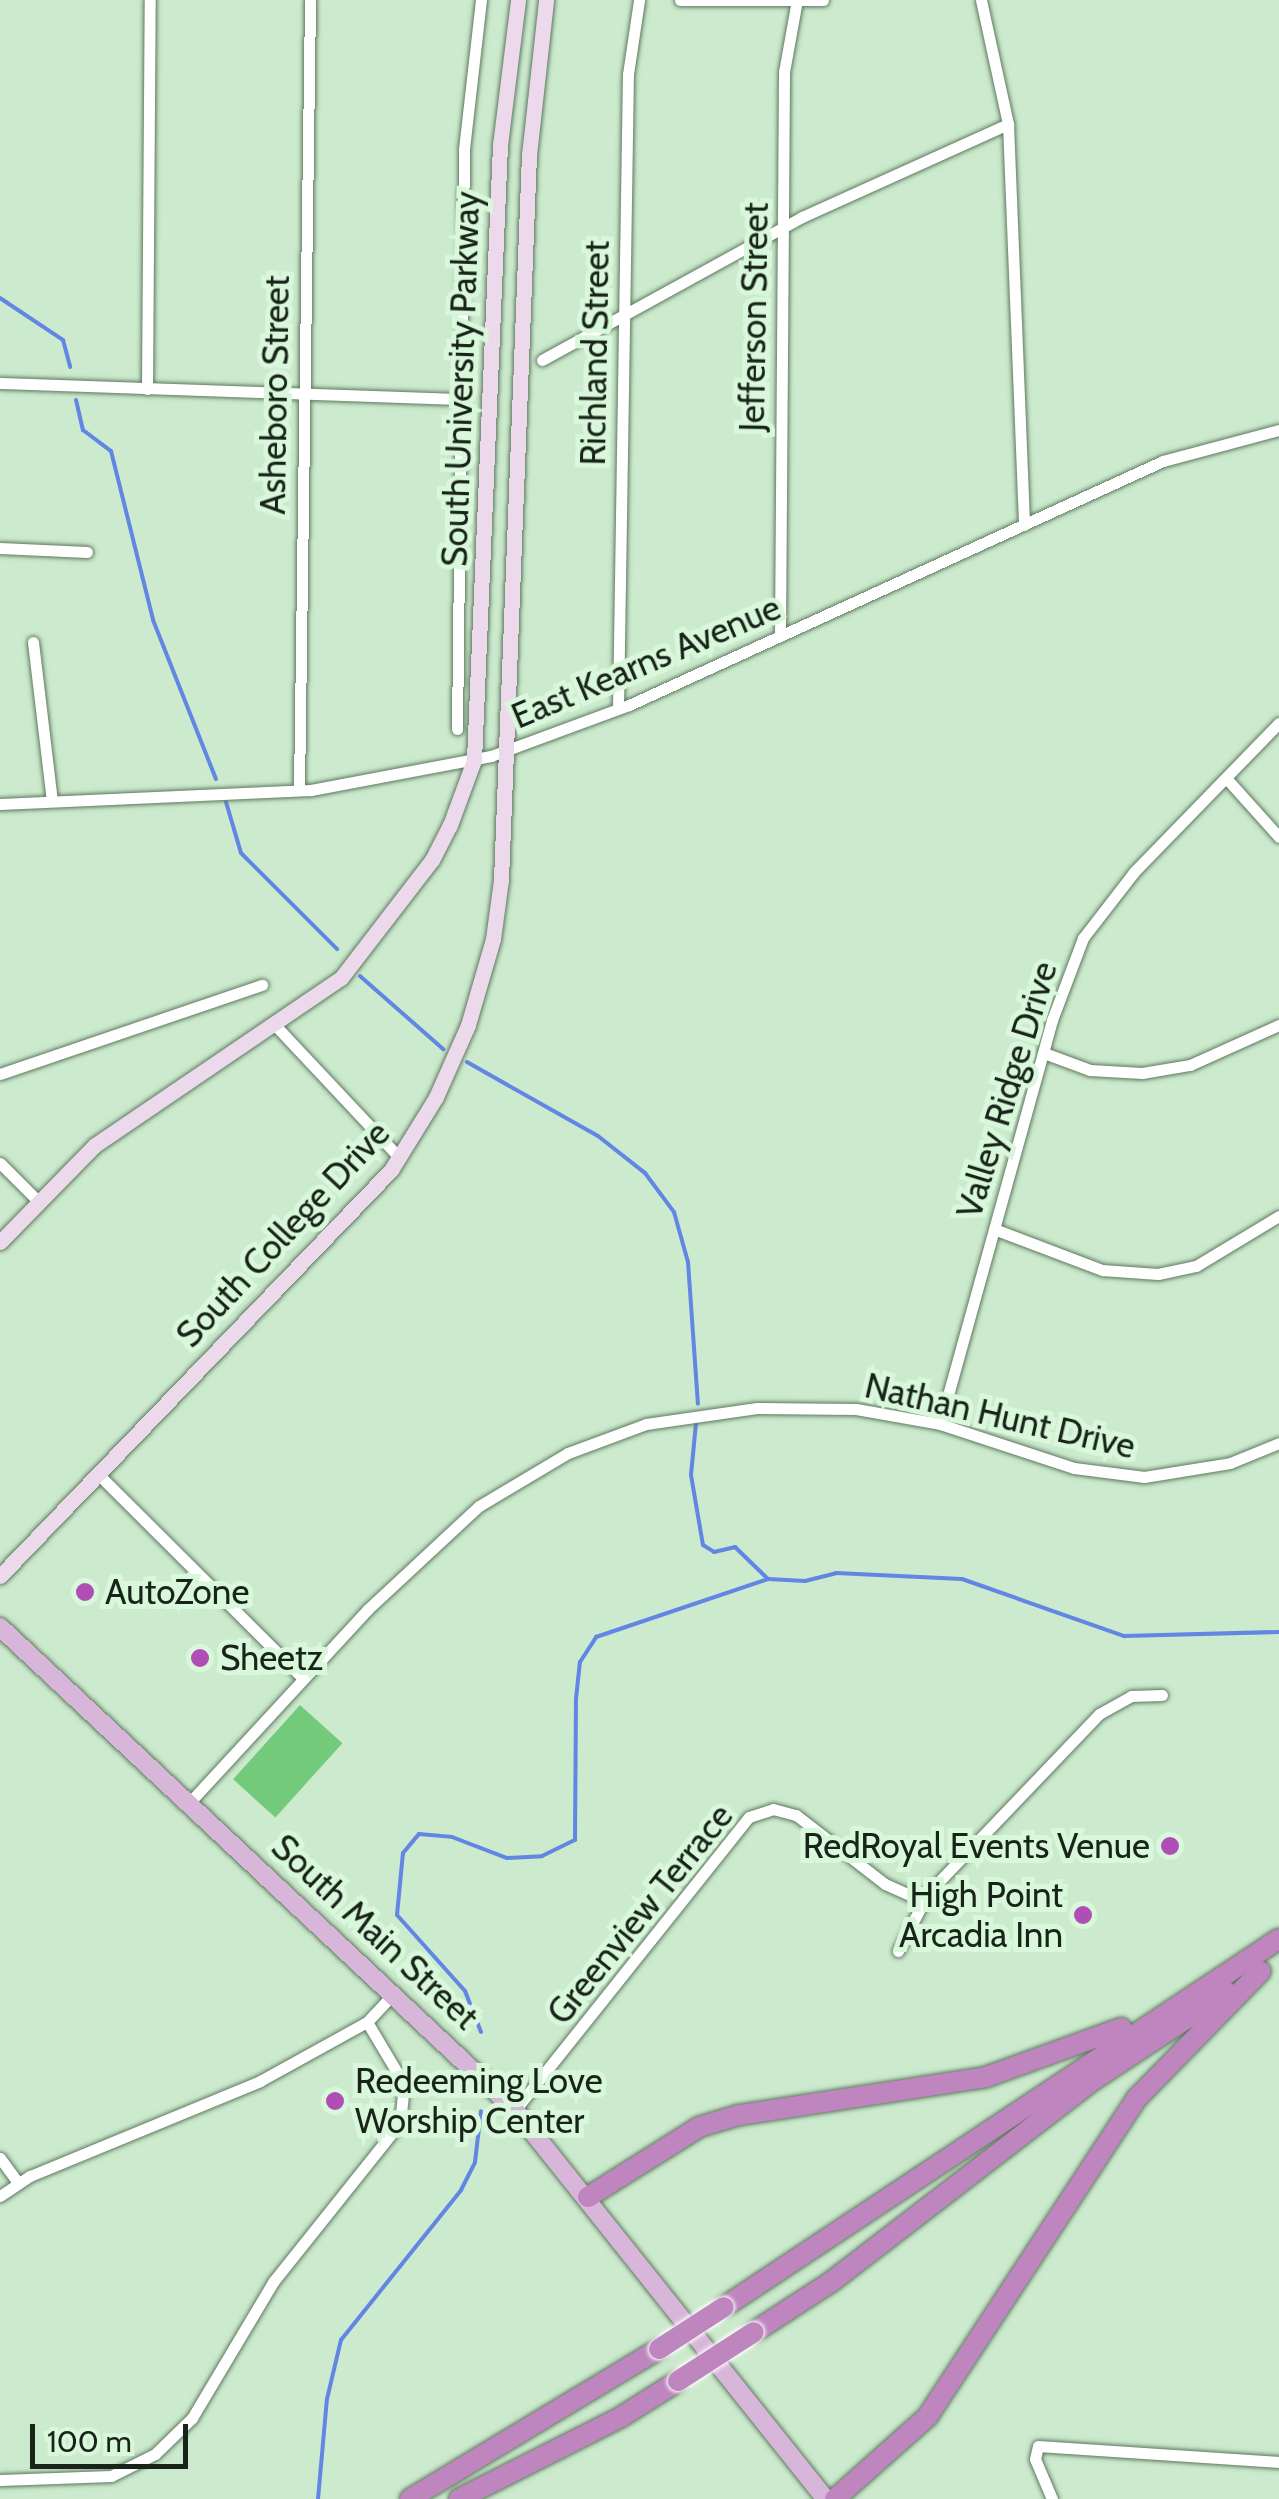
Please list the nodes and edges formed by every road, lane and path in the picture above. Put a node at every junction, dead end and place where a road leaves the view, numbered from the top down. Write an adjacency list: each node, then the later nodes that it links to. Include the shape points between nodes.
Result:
1 (150, 0): 16 (street)
2 (310, 0): 17 (street, Asheboro Street)
3 (481, 0): 18 (street, via 464,148)
4 (518, 0): 29 (main road, South University Parkway, via 500,145)
5 (546, 0): 28 (main road, South University Parkway, via 528,173)
6 (640, 0): 13 (street, Richland Street, via 628,74)
7 (680, 0): 10 (street)
8 (823, 0): 10 (street)
9 (982, 0): 11 (street)
10 (797, 1): 12 (street, Jefferson Street, via 784,72)
11 (1008, 124): 12 (street, via 946,147); 20 (street)
12 (782, 230): 13 (street); 23 (street, Jefferson Street)
13 (622, 315): 14 (street); 25 (street, Richland Street)
14 (542, 360)
15 (0, 383): 16 (street)
16 (147, 389): 17 (street)
17 (302, 394): 18 (street); 31 (street, Asheboro Street)
18 (460, 399): 27 (street)
19 (1279, 430): 20 (street, East Kearns Avenue, via 1163,461)
20 (1024, 525): 23 (street, East Kearns Avenue)
21 (0, 548): 22 (street)
22 (87, 552)
23 (780, 635): 25 (street, East Kearns Avenue)
24 (32, 642): 32 (street)
25 (618, 708): 28 (street, East Kearns Avenue)
26 (1279, 723): 30 (street, Valley Ridge Drive)
27 (457, 729)
28 (508, 750): 29 (street, East Kearns Avenue); 40 (main road, South College Drive, via 493,938 468,1025)
29 (474, 760): 31 (street, East Kearns Avenue); 36 (main road, via 432,860 382,930 341,978)
30 (1226, 778): 34 (street); 38 (street, Valley Ridge Drive, via 1134,872 1084,938)
31 (299, 790): 32 (street, East Kearns Avenue)
32 (52, 801): 33 (street, East Kearns Avenue)
33 (0, 804)
34 (1279, 837)
35 (262, 986): 39 (street)
36 (274, 1024): 40 (street); 42 (main road, via 95,1145)
37 (1279, 1025): 38 (street, via 1190,1064 1142,1074 1090,1070)
38 (1044, 1054): 44 (street, Valley Ridge Drive)
39 (0, 1074)
40 (400, 1157): 48 (main road, South College Drive)
41 (0, 1164): 42 (street)
42 (39, 1202): 45 (main road)
43 (1279, 1216): 44 (street, via 1196,1266 1158,1274 1102,1270)
44 (994, 1229): 46 (street, Valley Ridge Drive)
45 (0, 1242)
46 (940, 1424): 47 (street, Nathan Hunt Drive, via 1074,1468 1144,1477 1230,1463); 51 (street, Nathan Hunt Drive, via 856,1409 757,1408 646,1424 582,1448 479,1506 424,1552)
47 (1279, 1443)
48 (98, 1474): 49 (main road, South College Drive); 51 (street)
49 (0, 1576)
50 (0, 1627): 53 (main road, South Main Street)
51 (303, 1678): 53 (street, Nathan Hunt Drive)
52 (1162, 1695): 54 (street, via 1131,1696 1106,1708)
53 (189, 1803): 60 (main road, South Main Street)
54 (928, 1894): 56 (street); 62 (street, Greenview Terrace, via 912,1896 886,1884 796,1814 773,1809 749,1817)
55 (1279, 1939): 59 (highway)
56 (898, 1951)
57 (1279, 1958): 58 (highway)
58 (1261, 1971): 70 (highway, bridge, via 1088,2083 831,2282 621,2417); 72 (highway, via 1136,2098 928,2416)
59 (1196, 1991): 66 (highway, via 1100,2038 986,2077 699,2127); 69 (highway, bridge, via 659,2349)
60 (394, 1994): 61 (street); 62 (main road, South Main Street)
61 (367, 2022): 64 (street, via 260,2081); 68 (street, via 404,2084 400,2123 273,2282 192,2418 155,2454 110,2476)
62 (516, 2110): 66 (main road, South Main Street)
63 (0, 2158): 64 (street)
64 (18, 2183): 65 (street)
65 (0, 2196)
66 (588, 2198): 71 (main road, South Main Street)
67 (1279, 2462): 73 (street, via 1038,2446 1034,2459)
68 (0, 2480)
69 (410, 2499)
70 (459, 2499)
71 (826, 2499)
72 (835, 2499)
73 (1052, 2499)

